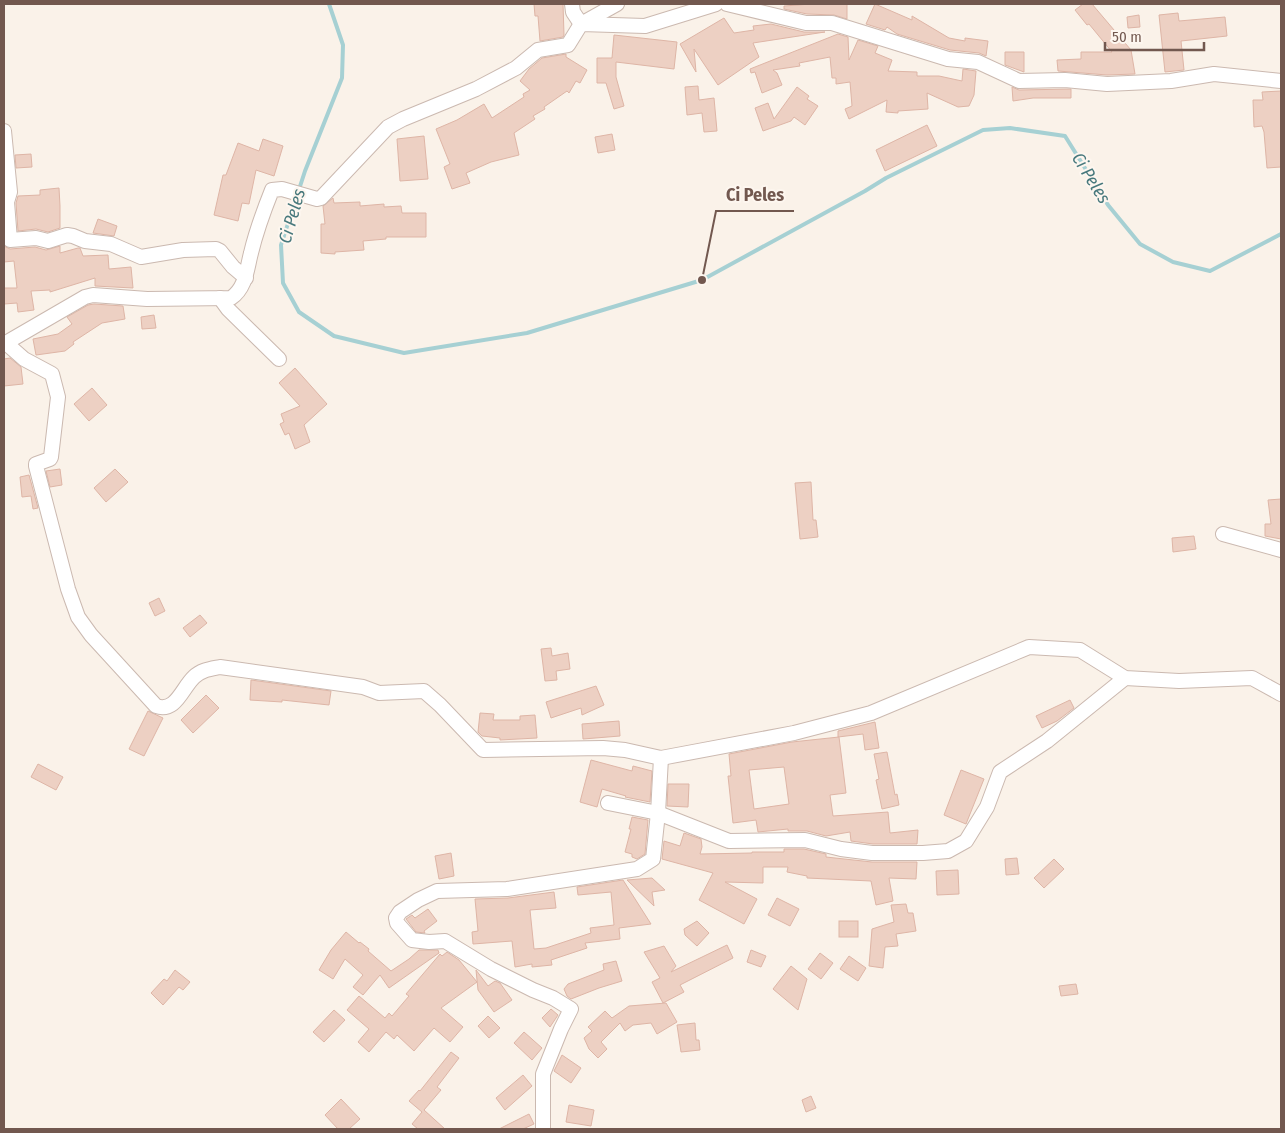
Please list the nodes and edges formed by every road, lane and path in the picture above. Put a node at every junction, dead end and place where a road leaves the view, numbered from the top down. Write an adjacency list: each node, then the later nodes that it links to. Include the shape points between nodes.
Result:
1 (572, 4): 5 (street, via 576,19)
2 (617, 4): 5 (street)
3 (716, 4): 5 (street, via 645,26)
4 (727, 4): 6 (street, via 806,23 832,23 948,59 978,62 1019,81 1065,80 1107,84 1171,81 1214,74)
5 (582, 24): 8 (street, via 568,45 538,50 516,68 476,89 388,127 323,196 317,199 282,189 271,191)
6 (1281, 81)
7 (4, 131): 8 (street, via 10,192 7,202 10,240 36,238 48,241 73,236 85,242 111,244 141,257 216,249)
8 (246, 278): 9 (street, via 234,297)
9 (220, 298): 10 (street, via 147,299 92,295); 11 (street)
10 (6, 344): 16 (street, via 24,359 52,374 58,397 51,457 36,466 78,616 91,635 156,706 167,708 172,705 193,678 220,667 363,687 379,693 424,691 483,750 603,748)
11 (279, 359)
12 (1223, 534): 13 (street)
13 (1281, 550)
14 (1125, 678): 15 (street, via 1179,681 1252,678); 16 (street, via 1080,650 1028,647 871,713 794,733); 18 (street, via 1047,741 1000,772 987,807 966,841 948,851 872,854 806,840 729,840)
15 (1281, 694)
16 (661, 758): 18 (street)
17 (608, 802): 18 (street)
18 (658, 813): 19 (street, via 653,859 638,869 507,889 437,891 406,908 396,918 412,940 445,941 491,969 571,1009 543,1074)
19 (543, 1129)

